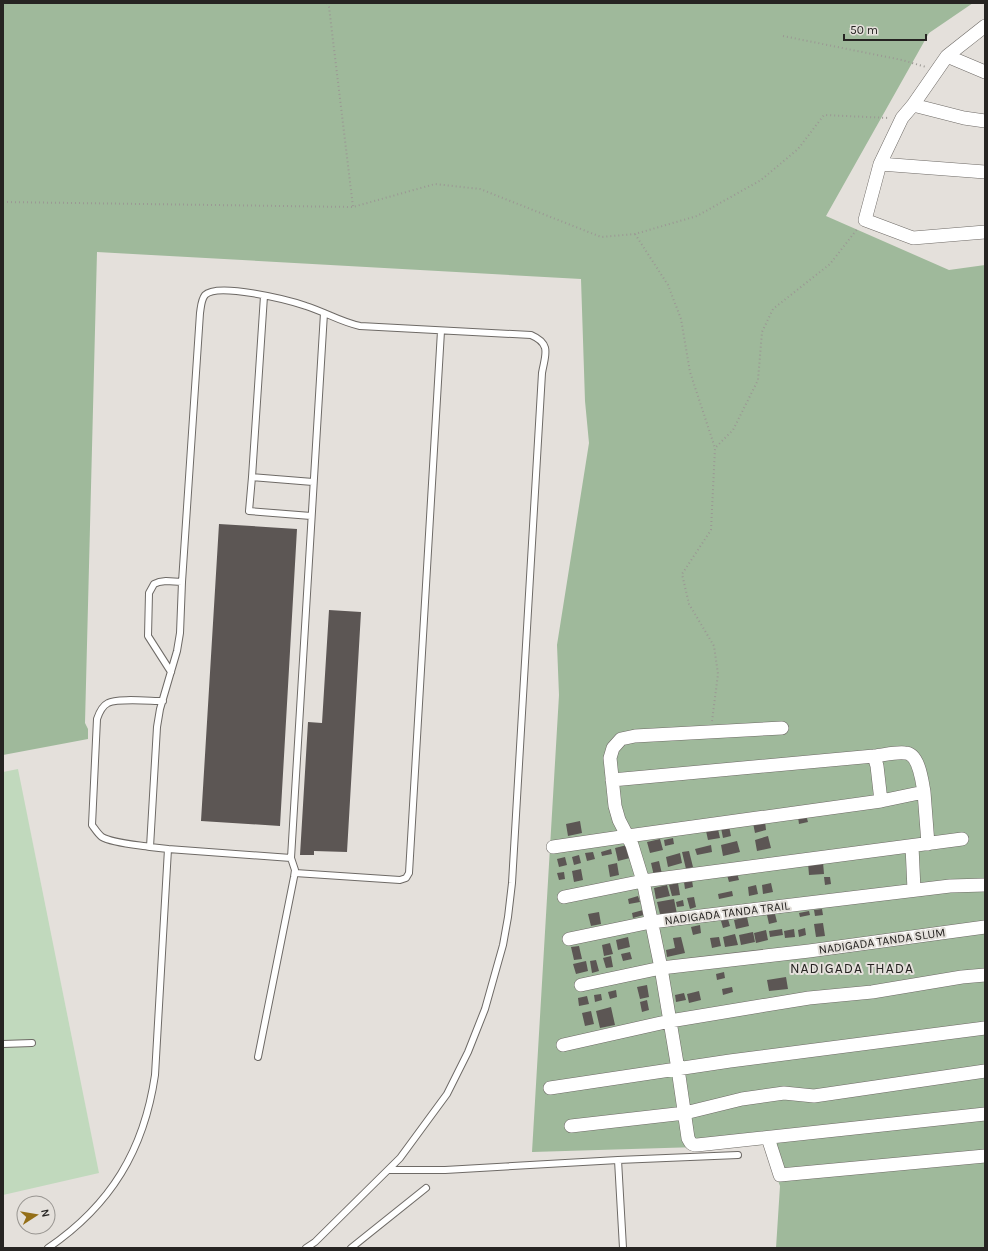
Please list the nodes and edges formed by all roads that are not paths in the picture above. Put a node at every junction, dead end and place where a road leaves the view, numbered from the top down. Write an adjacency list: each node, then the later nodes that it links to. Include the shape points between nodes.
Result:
1 (985, 26): 2 (street)
2 (947, 56): 3 (street); 4 (street)
3 (985, 72)
4 (913, 105): 5 (street); 6 (street, via 902,118)
5 (985, 121)
6 (880, 164): 7 (street); 8 (street, via 865,220 913,238)
7 (985, 172)
8 (985, 232)
9 (264, 296): 10 (lane, via 306,305); 12 (lane); 15 (lane, via 223,290 211,292 203,298)
10 (324, 313): 11 (lane, via 360,326); 13 (lane)
11 (441, 331): 31 (lane, via 409,873 406,878 400,880); 58 (lane, via 523,333 542,342 546,352 542,373 512,883 503,945 485,1009 468,1052 446,1094 410,1146)
12 (252, 477): 13 (lane); 14 (lane, via 249,511)
13 (313, 482): 14 (lane)
14 (311, 516): 30 (lane)
15 (182, 582): 16 (lane, via 180,634); 16 (lane, via 159,582 154,584 149,593 148,636)
16 (171, 672): 17 (lane)
17 (163, 701): 27 (lane, via 157,727); 27 (lane, via 107,703 97,719 92,825 102,837)
18 (782, 728): 20 (street, via 635,736 621,739 613,748 610,758)
19 (874, 756): 20 (street); 21 (street, via 907,752 918,764); 22 (street)
20 (612, 780): 23 (street, via 615,806)
21 (924, 792): 22 (street); 25 (street)
22 (882, 801): 23 (street)
23 (628, 836): 28 (street); 32 (street)
24 (962, 839): 25 (street)
25 (928, 844): 26 (street)
26 (912, 846): 32 (street); 34 (street)
27 (150, 847): 29 (lane)
28 (553, 847)
29 (168, 849): 30 (lane); 61 (lane, via 155,1075 148,1112 134,1149 118,1180 83,1222)
30 (291, 858): 31 (lane)
31 (295, 873): 47 (lane)
32 (643, 881): 35 (street); 36 (street)
33 (985, 886): 34 (street, NADIGADA TANDA TRAIL)
34 (914, 890): 36 (street, NADIGADA TANDA TRAIL)
35 (564, 897)
36 (651, 922): 38 (street, NADIGADA TANDA TRAIL); 39 (street)
37 (985, 927): 39 (street, NADIGADA TANDA SLUM)
38 (569, 939)
39 (661, 968): 41 (street, NADIGADA TANDA SLUM); 42 (street)
40 (985, 975): 42 (street, via 872,992 809,998)
41 (581, 985)
42 (670, 1021): 46 (street); 48 (street)
43 (985, 1028): 48 (street)
44 (32, 1043): 45 (lane)
45 (3, 1044)
46 (563, 1046)
47 (258, 1057)
48 (678, 1069): 50 (street); 51 (street)
49 (985, 1070): 51 (street, via 814,1096 784,1093 742,1098)
50 (550, 1088)
51 (685, 1113): 53 (street); 54 (street, via 688,1138 694,1145)
52 (985, 1114): 54 (street)
53 (571, 1126)
54 (768, 1138): 56 (street, via 780,1175)
55 (738, 1155): 57 (lane)
56 (985, 1156)
57 (618, 1160): 58 (lane, via 445,1170); 63 (lane)
58 (389, 1170): 60 (lane)
59 (426, 1188): 62 (lane)
60 (308, 1247)
61 (48, 1248)
62 (351, 1248)
63 (624, 1248)

